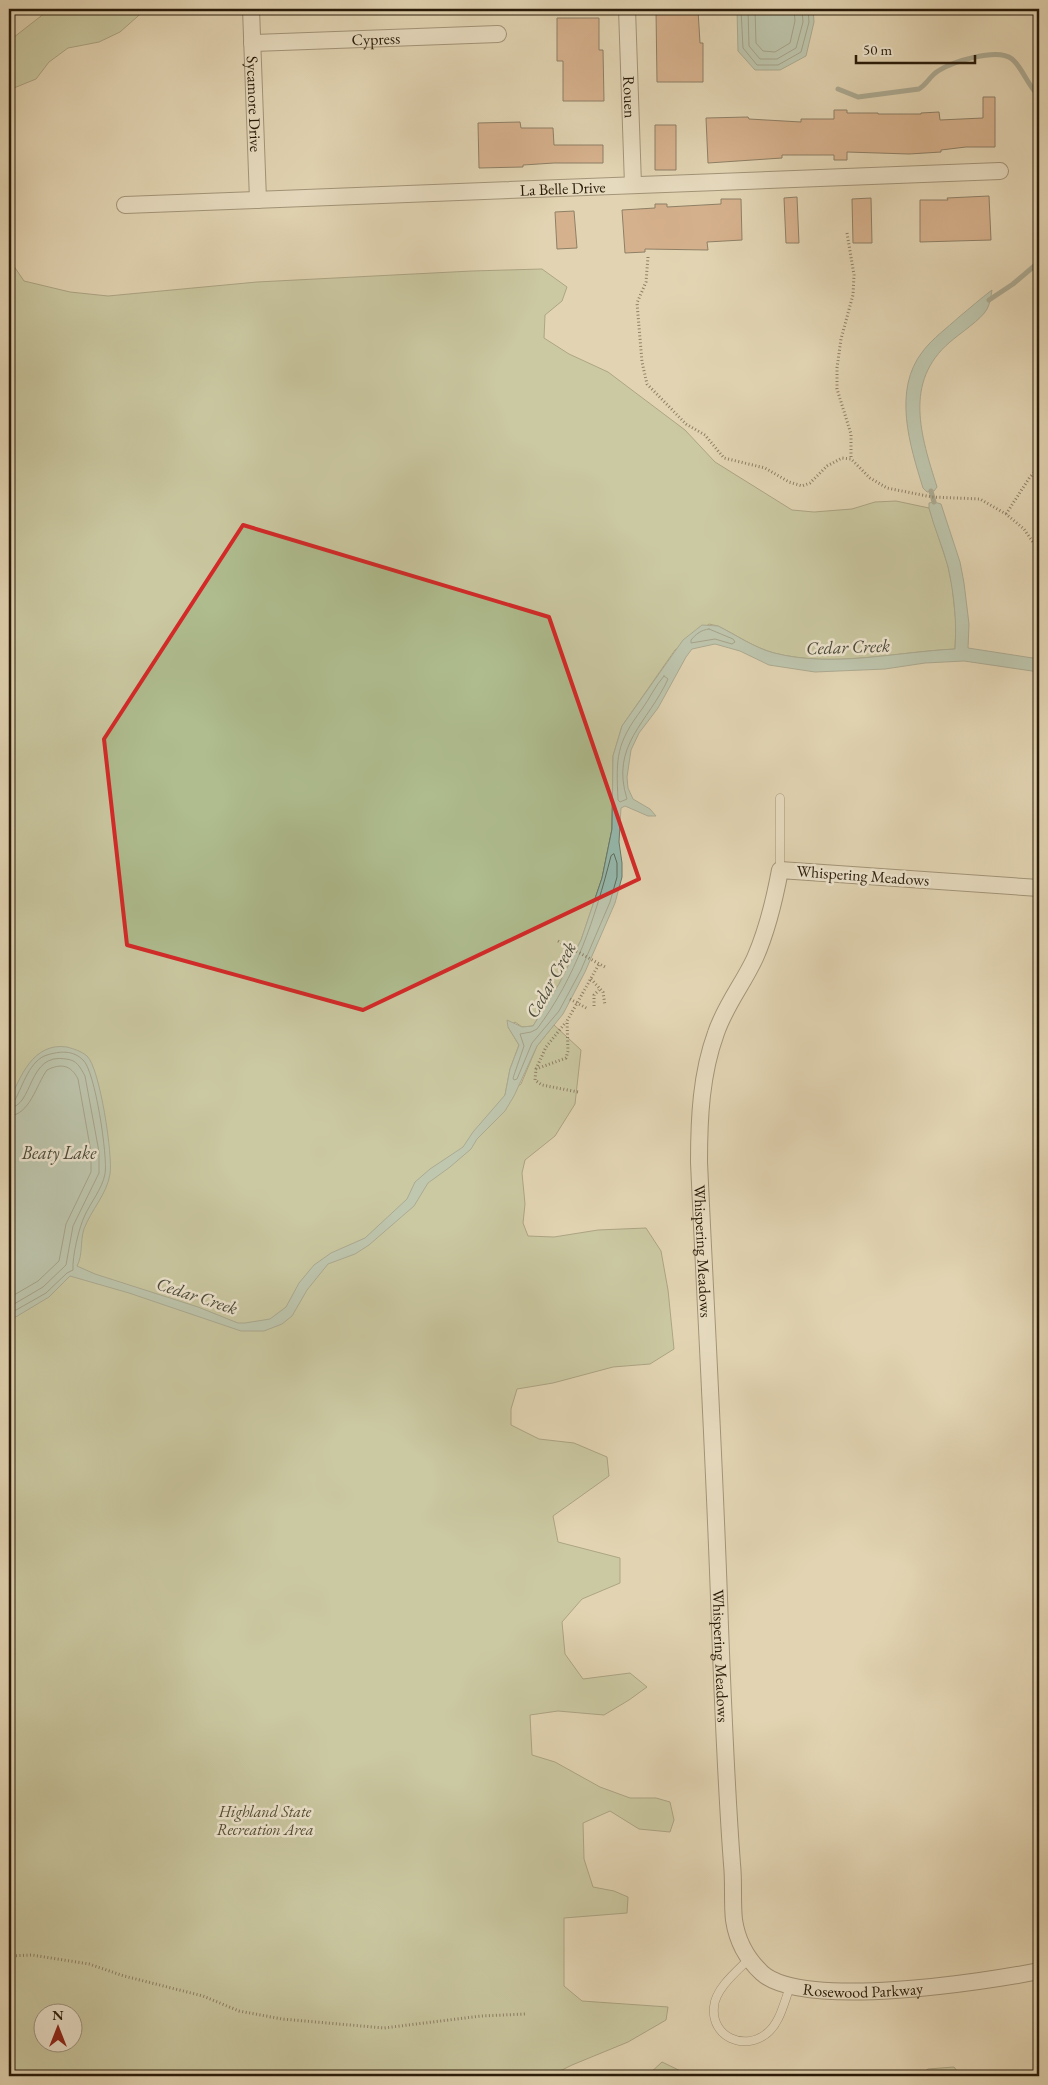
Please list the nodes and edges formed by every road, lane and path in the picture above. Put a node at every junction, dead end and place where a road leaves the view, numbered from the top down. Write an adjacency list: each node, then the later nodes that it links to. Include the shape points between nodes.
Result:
1 (251, 9): 4 (street, Sycamore Drive)
2 (627, 9): 6 (street, Rouen)
3 (498, 34): 4 (street, Cypress)
4 (252, 43): 7 (street, Sycamore Drive)
5 (1000, 171): 6 (street, La Belle Drive)
6 (633, 185): 7 (street, La Belle Drive)
7 (258, 200): 8 (street, La Belle Drive)
8 (125, 205)
9 (847, 233): 11 (path, via 854,275 853,295 841,339 837,389 851,434)
10 (648, 257): 11 (path, via 646,282 637,303 646,384 686,424 704,435 724,458 765,468 802,486 810,483 827,466 842,458)
11 (851, 459): 13 (path, via 870,478 887,488 932,496 980,499)
12 (1039, 468): 13 (path)
13 (1006, 514): 14 (path, via 1024,529)
14 (1039, 550)
15 (780, 798): 16 (lane)
16 (780, 870): 17 (street, Whispering Meadows); 31 (street, Whispering Meadows, via 755,958 716,1032 699,1118)
17 (1039, 888)
18 (558, 941): 19 (path)
19 (598, 963): 20 (path); 21 (path)
20 (605, 967)
21 (591, 979): 22 (path); 24 (path)
22 (600, 990): 25 (path); 26 (path, via 594,995)
23 (570, 999): 24 (path)
24 (577, 1003): 27 (path); 28 (path)
25 (604, 1005)
26 (594, 1006)
27 (588, 1009)
28 (567, 1021): 29 (path, via 546,1047); 29 (path, via 566,1058)
29 (536, 1069): 30 (path, via 535,1080 542,1085)
30 (578, 1092)
31 (734, 1908): 33 (street, Rosewood Parkway, via 741,1945)
32 (9, 1956): 36 (path, via 32,1955 89,1964 203,1996 238,2011 282,2019 384,2028)
33 (750, 1959): 35 (street, Rosewood Parkway, via 763,1974); 35 (lane, via 725,1982 714,2006 715,2023 728,2039 748,2042 767,2034 778,2019)
34 (1039, 1971): 35 (street, Rosewood Parkway, via 930,1988 818,1991)
35 (790, 1986)
36 (526, 2014)

